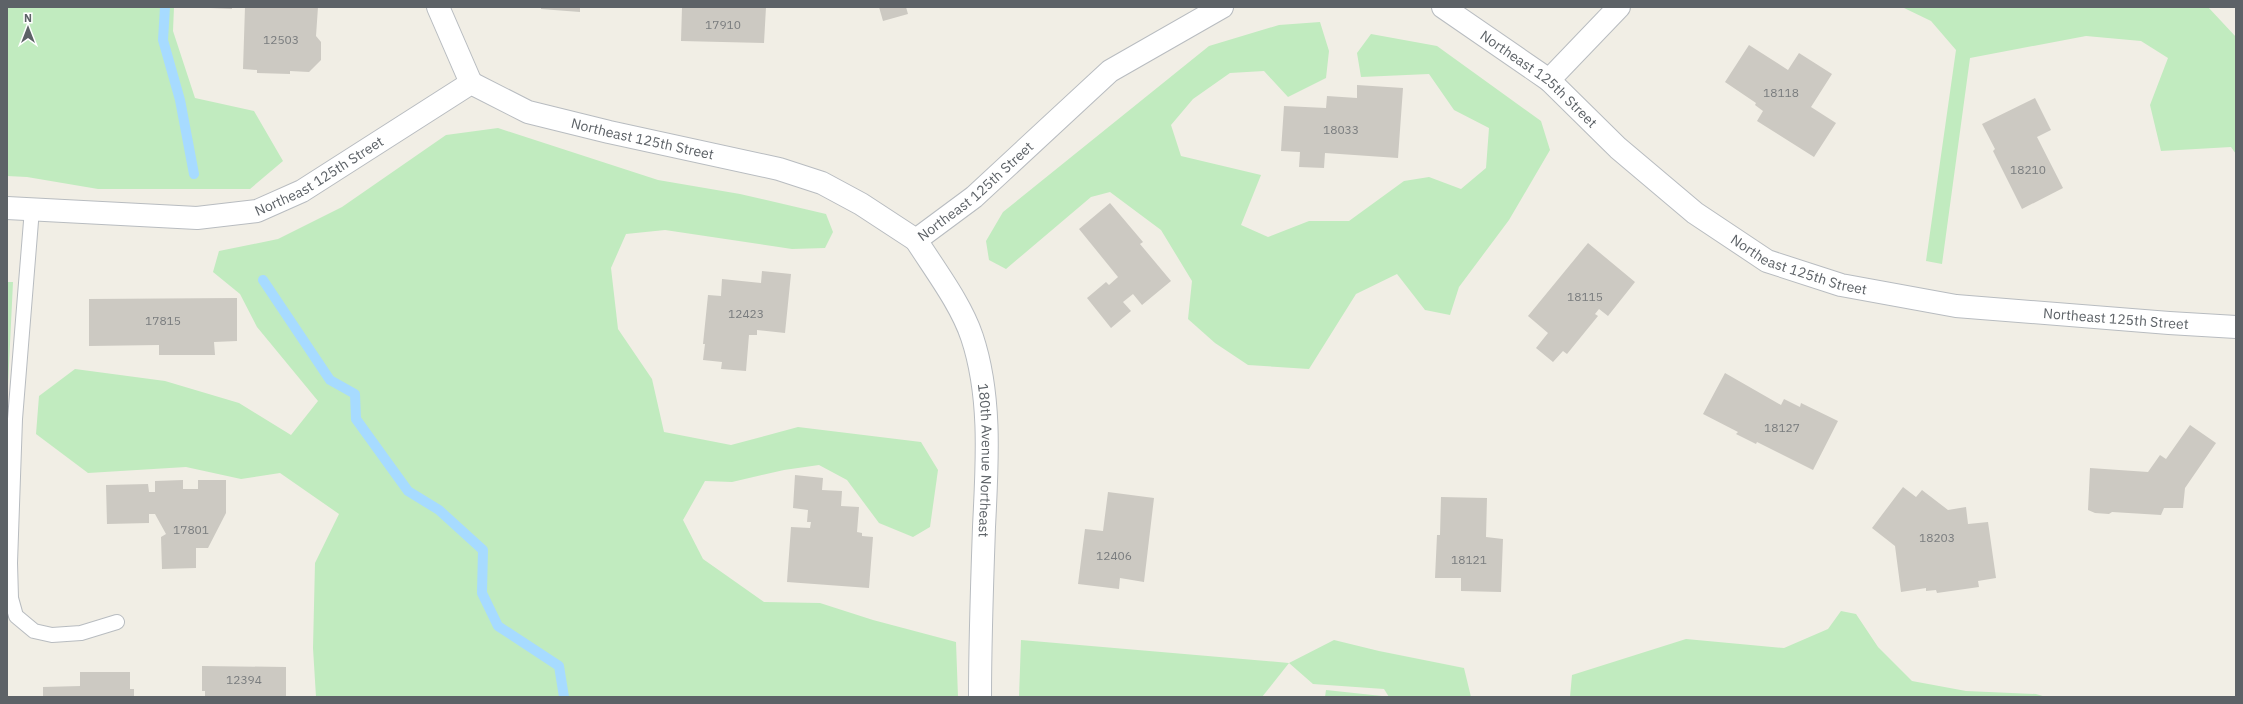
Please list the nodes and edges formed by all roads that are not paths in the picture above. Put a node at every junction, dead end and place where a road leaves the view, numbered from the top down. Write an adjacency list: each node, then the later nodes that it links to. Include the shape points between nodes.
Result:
1 (438, 7): 6 (street)
2 (1222, 7): 9 (street, Northeast 125th Street, via 1110,71 974,197)
3 (1443, 7): 5 (street, Northeast 125th Street)
4 (1619, 7): 5 (street)
5 (1549, 80): 10 (street, Northeast 125th Street, via 1618,148 1696,213 1767,262 1841,286 1956,306)
6 (471, 83): 8 (street, Northeast 125th Street, via 302,191 257,211 197,218); 9 (street, Northeast 125th Street, via 528,112 779,169 822,182)
7 (7, 208): 8 (street, Northeast 125th Street)
8 (32, 209): 11 (lane, via 15,419 11,598 16,616 34,631 52,635 81,633)
9 (916, 240): 12 (street, 180th Avenue Northeast, via 952,296 972,337 984,391 987,460)
10 (2236, 327)
11 (117, 622)
12 (980, 697)

